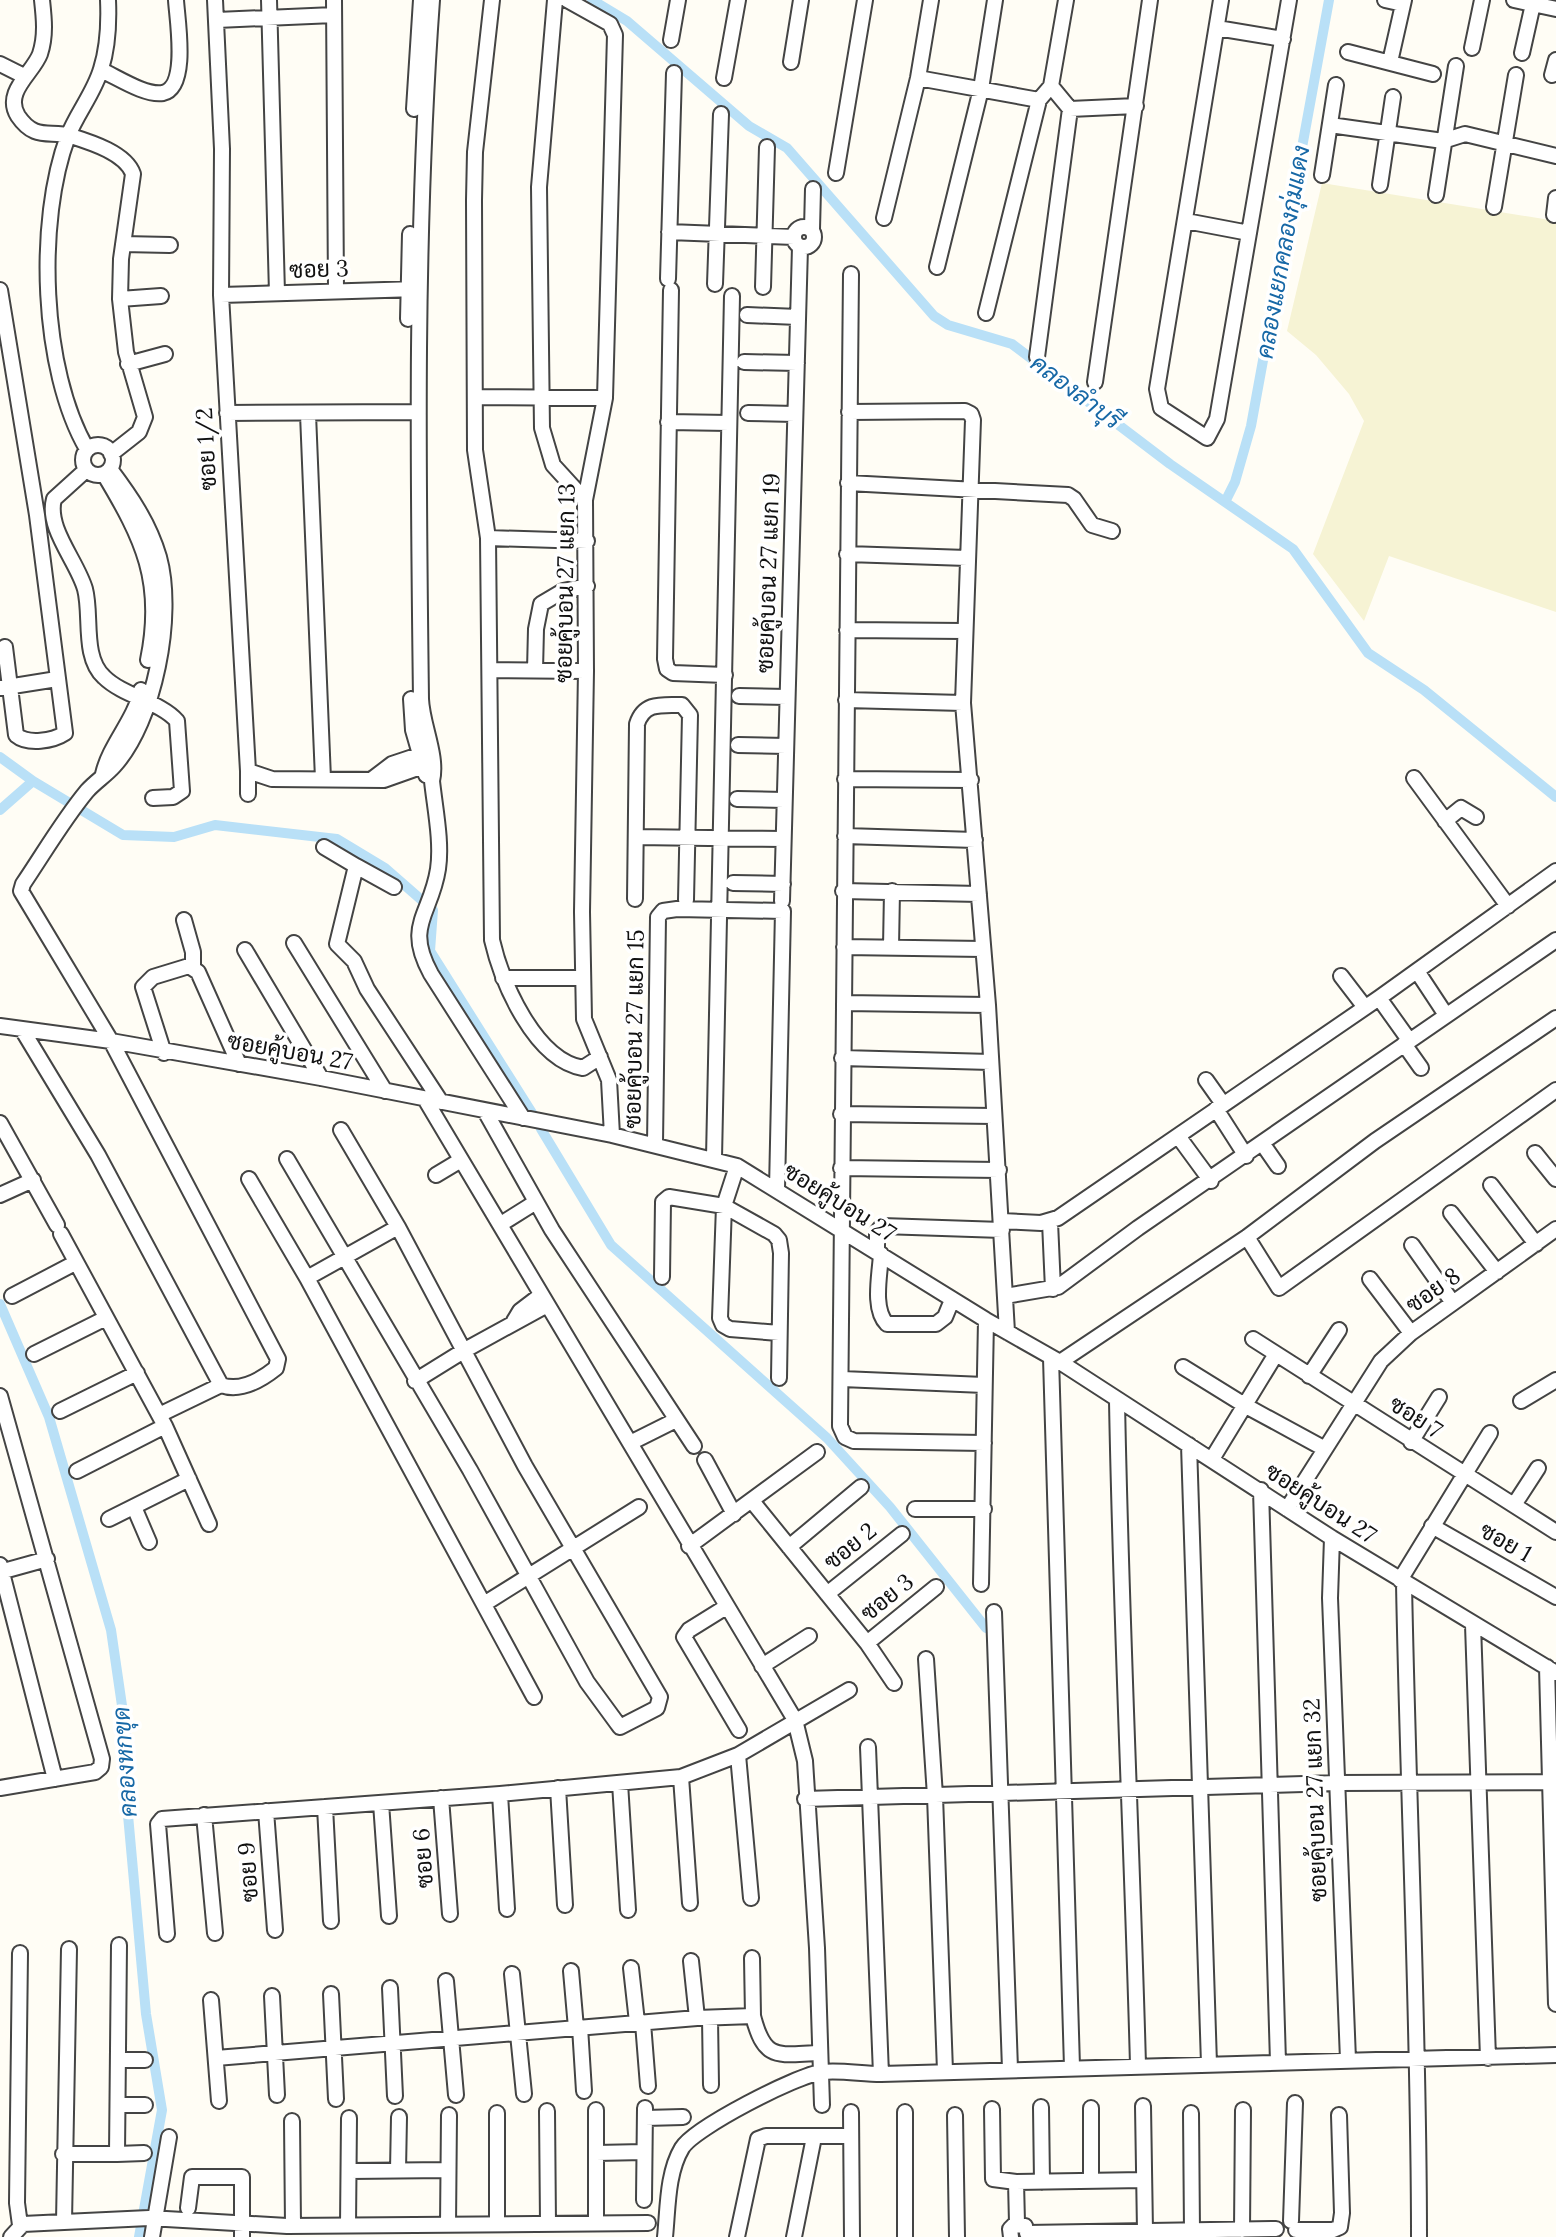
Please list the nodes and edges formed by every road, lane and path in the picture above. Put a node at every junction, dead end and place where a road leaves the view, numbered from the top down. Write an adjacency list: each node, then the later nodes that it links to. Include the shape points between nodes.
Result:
1 (42, 0): 46 (street, via 44,37 39,57)
2 (108, 0): 41 (street)
3 (176, 0): 41 (street, via 180,67 171,89 156,92)
4 (215, 0): 29 (street, ซอย 1/2)
5 (269, 0): 28 (street)
6 (421, 0): 85 (street)
7 (432, 0): 85 (street)
8 (492, 0): 103 (street, via 475,152)
9 (555, 0): 104 (street, via 539,187)
10 (567, 0): 105 (street, ซอยคู้บอน 27 แยก 13, via 614,29)
11 (678, 0): 32 (street)
12 (738, 0): 47 (street)
13 (801, 0): 37 (street)
14 (865, 0): 64 (street)
15 (931, 0): 48 (street)
16 (995, 0): 51 (street)
17 (1066, 0): 50 (street)
18 (1150, 0): 54 (street)
19 (1221, 0): 30 (street)
20 (1289, 0): 31 (street)
21 (1385, 0): 24 (street)
22 (1482, 0): 33 (street)
23 (1514, 0): 25 (street)
24 (1403, 2): 38 (street)
25 (1533, 4): 27 (street); 35 (street)
26 (334, 8): 28 (street); 87 (street)
27 (1556, 9)
28 (271, 18): 29 (street); 88 (street)
29 (217, 20): 89 (street, ซอย 1/2)
30 (1217, 28): 31 (street); 73 (street)
31 (1283, 39): 76 (street)
32 (671, 40)
33 (1472, 48)
34 (1348, 52): 38 (street)
35 (1522, 53)
36 (1556, 60): 45 (street)
37 (791, 62)
38 (1390, 62): 43 (street)
39 (0, 64): 46 (street)
40 (1456, 66): 60 (street)
41 (101, 70): 59 (street)
42 (674, 73): 74 (street)
43 (1433, 74)
44 (1516, 75): 61 (street)
45 (1552, 75)
46 (24, 76): 59 (street, via 15,96 19,117 38,134)
47 (724, 78)
48 (918, 78): 51 (street); 72 (street)
49 (1336, 85): 57 (street)
50 (1051, 86): 53 (street); 55 (street)
51 (981, 89): 53 (street); 81 (street)
52 (1393, 97): 58 (street)
53 (1039, 100): 93 (street)
54 (1136, 106): 55 (street); 102 (street)
55 (1070, 109): 97 (street)
56 (721, 114): 75 (street)
57 (1330, 125): 58 (street); 65 (street)
58 (1389, 133): 60 (street); 66 (street)
59 (68, 135): 79 (street, via 120,157 131,167); 114 (street, via 49,206 47,264 58,366)
60 (1443, 141): 61 (street, via 1465,134); 68 (street)
61 (1503, 144): 63 (street); 70 (street)
62 (767, 147): 77 (street)
63 (1556, 156)
64 (836, 173)
65 (1322, 175)
66 (1380, 186)
67 (813, 189): 78 (street, via 813,243)
68 (1436, 195)
69 (1556, 198): 71 (street)
70 (1494, 207)
71 (1554, 215)
72 (884, 218)
73 (1186, 221): 76 (street); 76 (street, via 1158,399 1161,408 1207,438 1217,419)
74 (669, 232): 75 (street); 112 (street)
75 (716, 233): 77 (street); 83 (street)
76 (1249, 233)
77 (764, 236): 78 (street); 84 (street)
78 (797, 242): 95 (street, ซอยคู้บอน 27 แยก 19)
79 (123, 244): 80 (street); 92 (street)
80 (170, 245)
81 (937, 267)
82 (851, 274): 107 (street)
83 (715, 284)
84 (762, 287)
85 (413, 289): 87 (street, ซอย 3); 106 (street)
86 (0, 290): 98 (street)
87 (335, 290): 88 (street, ซอย 3)
88 (277, 293): 89 (street, ซอย 3)
89 (221, 295): 108 (street, ซอย 1/2)
90 (161, 296): 92 (street)
91 (732, 296): 113 (street)
92 (120, 299): 101 (street)
93 (986, 313)
94 (747, 315): 95 (street)
95 (798, 317): 100 (street, ซอยคู้บอน 27 แยก 19)
96 (165, 354): 101 (street)
97 (1037, 356)
98 (5, 359): 133 (street, via 37,515)
99 (744, 362): 100 (street)
100 (797, 363): 111 (street, ซอยคู้บอน 27 แยก 19)
101 (128, 364): 115 (street, via 145,410 144,426)
102 (1095, 382)
103 (475, 397): 104 (street); 121 (street, via 477,474)
104 (540, 398): 105 (street); 119 (street, via 542,428 553,465)
105 (605, 398): 119 (street, ซอยคู้บอน 27 แยก 13)
106 (414, 412): 110 (street); 142 (street, via 412,715)
107 (849, 412): 117 (street); 118 (street, via 971,414)
108 (227, 413): 110 (street); 143 (street, ซอย 1/2)
109 (748, 413): 111 (street)
110 (308, 414): 145 (street)
111 (795, 414): 136 (street, ซอยคู้บอน 27 แยก 19)
112 (668, 422): 113 (street); 132 (street, via 667,669)
113 (729, 423): 132 (street)
114 (87, 449): 115 (street, via 101,446); 116 (street)
115 (109, 466): 116 (street, via 98,475); 138 (street, via 151,554 158,624)
116 (86, 470): 138 (street, via 54,499 52,514 85,590 97,667 103,676)
117 (848, 484): 118 (street); 123 (street)
118 (970, 487): 120 (street, via 1068,495 1091,525); 124 (street)
119 (585, 500): 122 (street, ซอยคู้บอน 27 แยก 13)
120 (1112, 531)
121 (488, 538): 122 (street); 129 (street)
122 (587, 541): 125 (street, ซอยคู้บอน 27 แยก 13)
123 (847, 554): 124 (street); 126 (street)
124 (967, 558): 127 (street)
125 (587, 586): 130 (street, via 563,591 541,604); 131 (street, ซอยคู้บอน 27 แยก 13)
126 (847, 630): 127 (street); 137 (street)
127 (964, 631): 139 (street)
128 (5, 647): 134 (street)
129 (490, 670): 130 (street); 184 (street, via 490,917)
130 (535, 670): 131 (street)
131 (586, 671): 185 (street, ซอยคู้บอน 27 แยก 13)
132 (725, 675): 157 (street)
133 (57, 679): 134 (street); 134 (street, via 65,733 56,739 27,740 16,735)
134 (5, 687)
135 (739, 696): 136 (street)
136 (787, 697): 141 (street, ซอยคู้บอน 27 แยก 19)
137 (846, 700): 139 (street); 146 (street)
138 (144, 701): 149 (street, via 171,713 177,721 183,781 179,795); 194 (street, via 114,768 86,792 21,891)
139 (963, 703): 147 (street)
140 (738, 745): 141 (street)
141 (786, 746): 151 (street, ซอยคู้บอน 27 แยก 19)
142 (426, 759): 145 (street, via 384,780); 212 (street, via 433,785 438,868 422,913 419,951)
143 (248, 771): 145 (street, via 272,779); 148 (street, ซอย 1/2)
144 (1414, 778): 153 (street)
145 (323, 779)
146 (845, 779): 147 (street); 155 (street)
147 (971, 780): 159 (street)
148 (247, 794)
149 (153, 798)
150 (737, 799): 151 (street)
151 (785, 800): 158 (street, ซอยคู้บอน 27 แยก 19)
152 (1476, 817): 153 (street, via 1461,808)
153 (1445, 821): 172 (street)
154 (636, 836): 156 (street); 156 (street, via 640,713 648,707 681,705 690,715); 169 (street)
155 (845, 836): 159 (street); 166 (street)
156 (688, 837): 157 (street); 170 (street)
157 (721, 838): 158 (street); 173 (street)
158 (783, 839): 164 (street, ซอยคู้บอน 27 แยก 19)
159 (975, 840): 168 (street)
160 (324, 847): 161 (street)
161 (356, 866): 165 (street); 207 (street, via 337,944 354,961 367,989)
162 (1556, 871): 172 (street)
163 (733, 883): 164 (street)
164 (783, 884): 171 (street, ซอยคู้บอน 27 แยก 19)
165 (394, 887)
166 (843, 891): 167 (street); 177 (street)
167 (892, 891): 168 (street); 178 (street)
168 (979, 894): 179 (street)
169 (635, 899)
170 (685, 900)
171 (783, 906): 173 (street, ซอยคู้บอน 27 แยก 15); 234 (street, ซอยคู้บอน 27 แยก 19)
172 (1508, 906): 182 (street)
173 (720, 911): 218 (street, ซอยคู้บอน 27 แยก 15, via 668,909 658,917); 221 (street)
174 (184, 920): 181 (street)
175 (1556, 940): 190 (street)
176 (294, 943): 205 (street)
177 (844, 947): 178 (street); 187 (street)
178 (891, 947): 179 (street)
179 (983, 949): 188 (street)
180 (245, 950): 202 (street)
181 (193, 967): 196 (street, via 153,977 143,986); 200 (street)
182 (1417, 971): 186 (street); 190 (street)
183 (1341, 976): 189 (street)
184 (503, 978): 185 (street); 197 (street, via 556,1058 583,1068)
185 (582, 978): 197 (street, ซอยคู้บอน 27 แยก 13, via 584,1018)
186 (1379, 998): 189 (street); 195 (street)
187 (844, 1003): 188 (street); 198 (street)
188 (988, 1005): 199 (street)
189 (1364, 1006): 208 (street)
190 (1446, 1015): 195 (street)
191 (1556, 1018): 245 (street, via 1376,1141)
192 (0, 1026): 193 (street, ซอยคู้บอน 27)
193 (23, 1031): 194 (street, ซอยคู้บอน 27); 279 (street, via 98,1155)
194 (111, 1041): 196 (street, ซอยคู้บอน 27); 279 (street, via 278,1359 276,1368 251,1383 229,1388)
195 (1407, 1042): 201 (street); 217 (street)
196 (164, 1053): 200 (street, ซอยคู้บอน 27)
197 (600, 1057): 215 (street, ซอยคู้บอน 27 แยก 13, via 612,1095)
198 (842, 1058): 199 (street); 210 (street)
199 (991, 1062): 211 (street)
200 (240, 1064): 202 (street, ซอยคู้บอน 27)
201 (1421, 1068)
202 (321, 1078): 205 (street, ซอยคู้บอน 27)
203 (1206, 1080): 208 (street)
204 (1556, 1090): 245 (street, via 1279,1288)
205 (385, 1091): 206 (street, ซอยคู้บอน 27)
206 (425, 1099): 207 (street, ซอยคู้บอน 27); 223 (street)
207 (441, 1102): 209 (street, ซอยคู้บอน 27)
208 (1220, 1107): 216 (street); 220 (street)
209 (485, 1111): 212 (street, ซอยคู้บอน 27); 236 (street)
210 (841, 1114): 211 (street); 226 (street)
211 (993, 1116): 227 (street)
212 (523, 1118): 215 (street, ซอยคู้บอน 27)
213 (0, 1123): 231 (street)
214 (341, 1130): 242 (street)
215 (612, 1135): 218 (street, ซอยคู้บอน 27)
216 (1178, 1136): 232 (street); 239 (street)
217 (1262, 1143): 220 (street); 225 (street)
218 (655, 1144): 221 (street, ซอยคู้บอน 27)
219 (1535, 1153): 230 (street)
220 (1246, 1156): 232 (street)
221 (714, 1158): 224 (street, ซอยคู้บอน 27)
222 (287, 1159): 249 (street)
223 (461, 1160): 228 (street); 240 (street)
224 (737, 1166): 234 (street, ซอยคู้บอน 27); 237 (street)
225 (1278, 1166)
226 (841, 1168): 227 (street); 244 (street)
227 (999, 1170): 241 (street)
228 (436, 1175)
229 (249, 1179): 253 (street)
230 (1556, 1179)
231 (33, 1180): 235 (street); 250 (street)
232 (1211, 1181): 255 (street)
233 (1491, 1185): 246 (street)
234 (777, 1189): 244 (street, ซอยคู้บอน 27)
235 (0, 1195)
236 (536, 1202): 240 (street); 289 (street)
237 (724, 1206): 252 (street, via 676,1196 663,1202); 265 (street, via 779,1240); 265 (street, via 719,1307 723,1325)
238 (1451, 1213): 251 (street)
239 (1050, 1222): 241 (street); 255 (street)
240 (501, 1224): 258 (street)
241 (1002, 1226): 248 (street, via 882,1226 877,1232); 257 (street)
242 (398, 1227): 249 (street); 268 (street)
243 (1556, 1229): 246 (street, ซอย 8)
244 (842, 1230): 248 (street, ซอยคู้บอน 27); 276 (street)
245 (1247, 1237): 271 (street)
246 (1536, 1244): 251 (street, ซอย 8)
247 (1412, 1245): 260 (street)
248 (879, 1252): 259 (street, ซอยคู้บอน 27); 259 (street, via 879,1309 887,1324 936,1324 945,1317)
249 (343, 1258): 253 (street); 278 (street)
250 (75, 1263): 256 (street); 261 (street)
251 (1497, 1272): 260 (street, ซอย 8)
252 (662, 1277)
253 (307, 1278): 332 (street)
254 (1370, 1279): 266 (street)
255 (1053, 1289): 257 (street)
256 (12, 1296)
257 (1005, 1296): 264 (street)
258 (544, 1300): 268 (street, via 520,1311 514,1321); 292 (street)
259 (952, 1300): 262 (street, ซอยคู้บอน 27)
260 (1453, 1303): 266 (street, ซอย 8)
261 (106, 1318): 269 (street); 273 (street)
262 (986, 1320): 264 (street, ซอยคู้บอน 27); 280 (street)
263 (1339, 1330): 274 (street)
264 (1007, 1332): 271 (street, ซอยคู้บอน 27)
265 (779, 1333): 275 (street)
266 (1411, 1333): 285 (street, ซอย 8, via 1381,1361)
267 (1253, 1339): 270 (street, ซอย 7)
268 (465, 1350): 278 (street); 323 (street)
269 (34, 1354)
270 (1276, 1354): 274 (street, ซอย 7); 286 (street)
271 (1056, 1360): 283 (street, ซอยคู้บอน 27); 360 (street)
272 (1183, 1367): 286 (street)
273 (137, 1373): 287 (street); 288 (street)
274 (1309, 1376): 285 (street, ซอย 7)
275 (779, 1378)
276 (842, 1379): 280 (street); 293 (street, via 840,1426 845,1437 854,1441)
277 (1556, 1380): 284 (street)
278 (415, 1381): 326 (street)
279 (221, 1385): 288 (street)
280 (984, 1385): 293 (street)
281 (0, 1396): 324 (street)
282 (1438, 1397): 291 (street)
283 (1118, 1401): 294 (street, ซอยคู้บอน 27); 359 (street)
284 (1521, 1401)
285 (1352, 1402): 291 (street, ซอย 7); 296 (street, ซอย 8)
286 (1246, 1406): 296 (street); 298 (street)
287 (60, 1411)
288 (162, 1420): 301 (street); 303 (street)
289 (676, 1420): 292 (street); 295 (street)
290 (1490, 1433): 302 (street)
291 (1411, 1442): 302 (street, ซอย 7)
292 (630, 1443): 321 (street)
293 (984, 1443): 312 (street)
294 (1189, 1445): 298 (street, ซอยคู้บอน 27); 358 (street)
295 (694, 1446)
296 (1325, 1449): 311 (street, ซอย 8)
297 (817, 1452): 306 (street)
298 (1212, 1459): 305 (street, ซอยคู้บอน 27)
299 (705, 1460): 313 (street)
300 (1538, 1468): 307 (street)
301 (77, 1472)
302 (1464, 1474): 307 (street, ซอย 7); 316 (street)
303 (189, 1479): 308 (street); 315 (street)
304 (861, 1487): 322 (street)
305 (1261, 1490): 311 (street, ซอยคู้บอน 27); 355 (street)
306 (751, 1501): 313 (street); 322 (street)
307 (1514, 1505): 317 (street, ซอย 7)
308 (134, 1507): 314 (street); 320 (street)
309 (639, 1507): 323 (street)
310 (915, 1509): 312 (street)
311 (1287, 1509): 319 (street, ซอยคู้บอน 27)
312 (984, 1510): 328 (street)
313 (734, 1514): 321 (street)
314 (109, 1519)
315 (209, 1524)
316 (1433, 1526): 327 (street); 331 (street, ซอย 1)
317 (1556, 1532)
318 (902, 1534): 330 (street, ซอย 2)
319 (1332, 1538): 327 (street, ซอยคู้บอน 27); 352 (street, ซอยคู้บอน 27 แยก 32)
320 (149, 1542)
321 (689, 1546): 333 (street)
322 (789, 1547): 330 (street)
323 (573, 1548): 326 (street); 326 (street, via 660,1697 657,1709 626,1727 619,1726 587,1682)
324 (47, 1559): 325 (street); 349 (street, via 102,1759 95,1772)
325 (1, 1569): 349 (street)
326 (530, 1576): 332 (street)
327 (1402, 1581): 335 (street, ซอยคู้บอน 27); 353 (street)
328 (981, 1584)
329 (936, 1587): 337 (street, ซอย 3)
330 (827, 1594): 337 (street)
331 (1556, 1597)
332 (484, 1604): 343 (street)
333 (726, 1607): 339 (street); 345 (street, via 684,1637)
334 (994, 1612): 362 (street)
335 (1474, 1625): 340 (street, ซอยคู้บอน 27); 354 (street)
336 (809, 1636): 339 (street)
337 (867, 1643): 341 (street)
338 (926, 1658): 363 (street)
339 (762, 1666): 344 (street)
340 (1551, 1670): 350 (street)
341 (894, 1683)
342 (849, 1690): 344 (street)
343 (534, 1697)
344 (795, 1720): 347 (street); 366 (street, via 803,1745)
345 (739, 1730)
346 (868, 1747): 364 (street)
347 (738, 1755): 348 (street); 371 (street)
348 (681, 1777): 351 (street); 372 (street)
349 (55, 1779): 356 (street)
350 (1553, 1782): 354 (street); 395 (street)
351 (620, 1783): 357 (street); 375 (street)
352 (1337, 1783): 353 (street); 355 (street); 412 (street, ซอยคู้บอน 27 แยก 32)
353 (1408, 1784): 354 (street); 407 (street)
354 (1478, 1784): 409 (street)
355 (1273, 1787): 358 (street); 413 (street)
356 (0, 1788)
357 (558, 1788): 361 (street); 373 (street)
358 (1201, 1788): 359 (street); 414 (street)
359 (1130, 1791): 360 (street); 415 (street)
360 (1064, 1793): 362 (street); 416 (street)
361 (500, 1794): 365 (street); 374 (street)
362 (1000, 1795): 363 (street); 417 (street)
363 (935, 1796): 364 (street); 418 (street)
364 (870, 1797): 366 (street); 420 (street)
365 (441, 1798): 367 (street); 376 (street, ซอย 6)
366 (805, 1799): 404 (street)
367 (381, 1803): 368 (street); 377 (street)
368 (325, 1807): 369 (street); 378 (street)
369 (266, 1811): 370 (street); 379 (street, ซอย 9)
370 (204, 1815): 380 (street); 381 (street, via 162,1819 158,1824)
371 (751, 1898)
372 (690, 1903)
373 (565, 1905)
374 (508, 1909)
375 (628, 1910)
376 (450, 1914)
377 (389, 1916)
378 (331, 1921)
379 (275, 1930)
380 (215, 1933)
381 (167, 1934)
382 (119, 1945): 410 (street)
383 (69, 1949): 458 (street)
384 (20, 1953): 480 (street)
385 (752, 1958): 396 (street)
386 (691, 1961): 397 (street)
387 (631, 1968): 398 (street)
388 (571, 1971): 399 (street)
389 (512, 1974): 400 (street)
390 (446, 1981): 401 (street)
391 (390, 1988): 402 (street)
392 (331, 1994): 403 (street)
393 (272, 1996): 405 (street)
394 (211, 2000): 408 (street)
395 (1556, 2004)
396 (753, 2017): 397 (street); 404 (street, via 759,2042 769,2050)
397 (703, 2018): 398 (street); 421 (street)
398 (640, 2023): 399 (street); 422 (street)
399 (578, 2027): 400 (street); 423 (street)
400 (517, 2034): 401 (street); 424 (street)
401 (452, 2038): 402 (street); 427 (street)
402 (395, 2045): 403 (street); 426 (street)
403 (334, 2049): 405 (street); 428 (street)
404 (820, 2053): 419 (street)
405 (275, 2054): 408 (street); 425 (street)
406 (1556, 2055): 409 (street)
407 (1419, 2057): 409 (street); 412 (street); 497 (street)
408 (216, 2058): 429 (street)
409 (1488, 2058)
410 (118, 2060): 411 (street); 431 (street)
411 (145, 2060)
412 (1348, 2060): 413 (street)
413 (1279, 2062): 414 (street)
414 (1209, 2064): 415 (street)
415 (1138, 2065): 416 (street)
416 (1072, 2067): 417 (street)
417 (1010, 2070): 418 (street)
418 (945, 2071): 420 (street)
419 (821, 2072): 420 (street); 433 (street); 491 (street, via 788,2083 690,2137 677,2157)
420 (881, 2074)
421 (711, 2085)
422 (648, 2086)
423 (584, 2091)
424 (524, 2094)
425 (277, 2095)
426 (395, 2095)
427 (456, 2095)
428 (336, 2099)
429 (219, 2101)
430 (1295, 2103): 478 (street)
431 (118, 2105): 432 (street); 459 (street)
432 (145, 2105)
433 (821, 2105)
434 (1143, 2106): 463 (street)
435 (1041, 2107): 466 (street)
436 (1091, 2108): 464 (street)
437 (992, 2109): 465 (street, via 993,2179)
438 (596, 2110): 457 (street)
439 (1243, 2110): 483 (street)
440 (547, 2111): 472 (street)
441 (851, 2112): 452 (street)
442 (905, 2112): 495 (street)
443 (497, 2113): 471 (street)
444 (1191, 2113): 485 (street)
445 (449, 2115): 460 (street)
446 (955, 2115): 496 (street)
447 (1339, 2115): 488 (street, via 1342,2213 1340,2227)
448 (400, 2117): 461 (street)
449 (684, 2117): 455 (street, via 645,2113)
450 (349, 2118): 462 (street)
451 (292, 2121): 475 (street)
452 (852, 2136): 454 (street); 494 (street)
453 (169, 2137): 469 (street)
454 (814, 2137): 492 (street, via 758,2139); 493 (street)
455 (644, 2152): 457 (street); 467 (street)
456 (144, 2153): 459 (street)
457 (596, 2153): 473 (street)
458 (63, 2154): 459 (street); 470 (street)
459 (117, 2154)
460 (449, 2169): 461 (street); 477 (street)
461 (398, 2170): 462 (street)
462 (349, 2171): 476 (street)
463 (1144, 2180): 464 (street); 482 (street)
464 (1091, 2181): 466 (street)
465 (1017, 2182): 466 (street); 484 (street)
466 (1042, 2182)
467 (644, 2200)
468 (188, 2207): 479 (street, via 192,2177 239,2176 244,2179)
469 (153, 2218): 470 (street); 479 (street); 490 (street)
470 (64, 2222): 480 (street)
471 (493, 2228): 472 (street); 477 (street)
472 (543, 2228): 473 (street)
473 (591, 2228): 474 (street)
474 (641, 2228)
475 (289, 2229): 476 (street); 479 (street)
476 (341, 2229): 481 (street)
477 (443, 2229): 481 (street)
478 (1293, 2229): 486 (street, via 1281,2220); 488 (street)
479 (242, 2230)
480 (15, 2231)
481 (388, 2231)
482 (1145, 2231): 485 (street); 487 (street)
483 (1234, 2232): 485 (street); 486 (street)
484 (1020, 2233): 489 (street)
485 (1184, 2233)
486 (1278, 2233)
487 (1129, 2234): 489 (street)
488 (1333, 2234)
489 (1076, 2235)
490 (152, 2237)
491 (665, 2237)
492 (737, 2237)
493 (794, 2237)
494 (852, 2237)
495 (905, 2237)
496 (957, 2237)
497 (1419, 2237)

